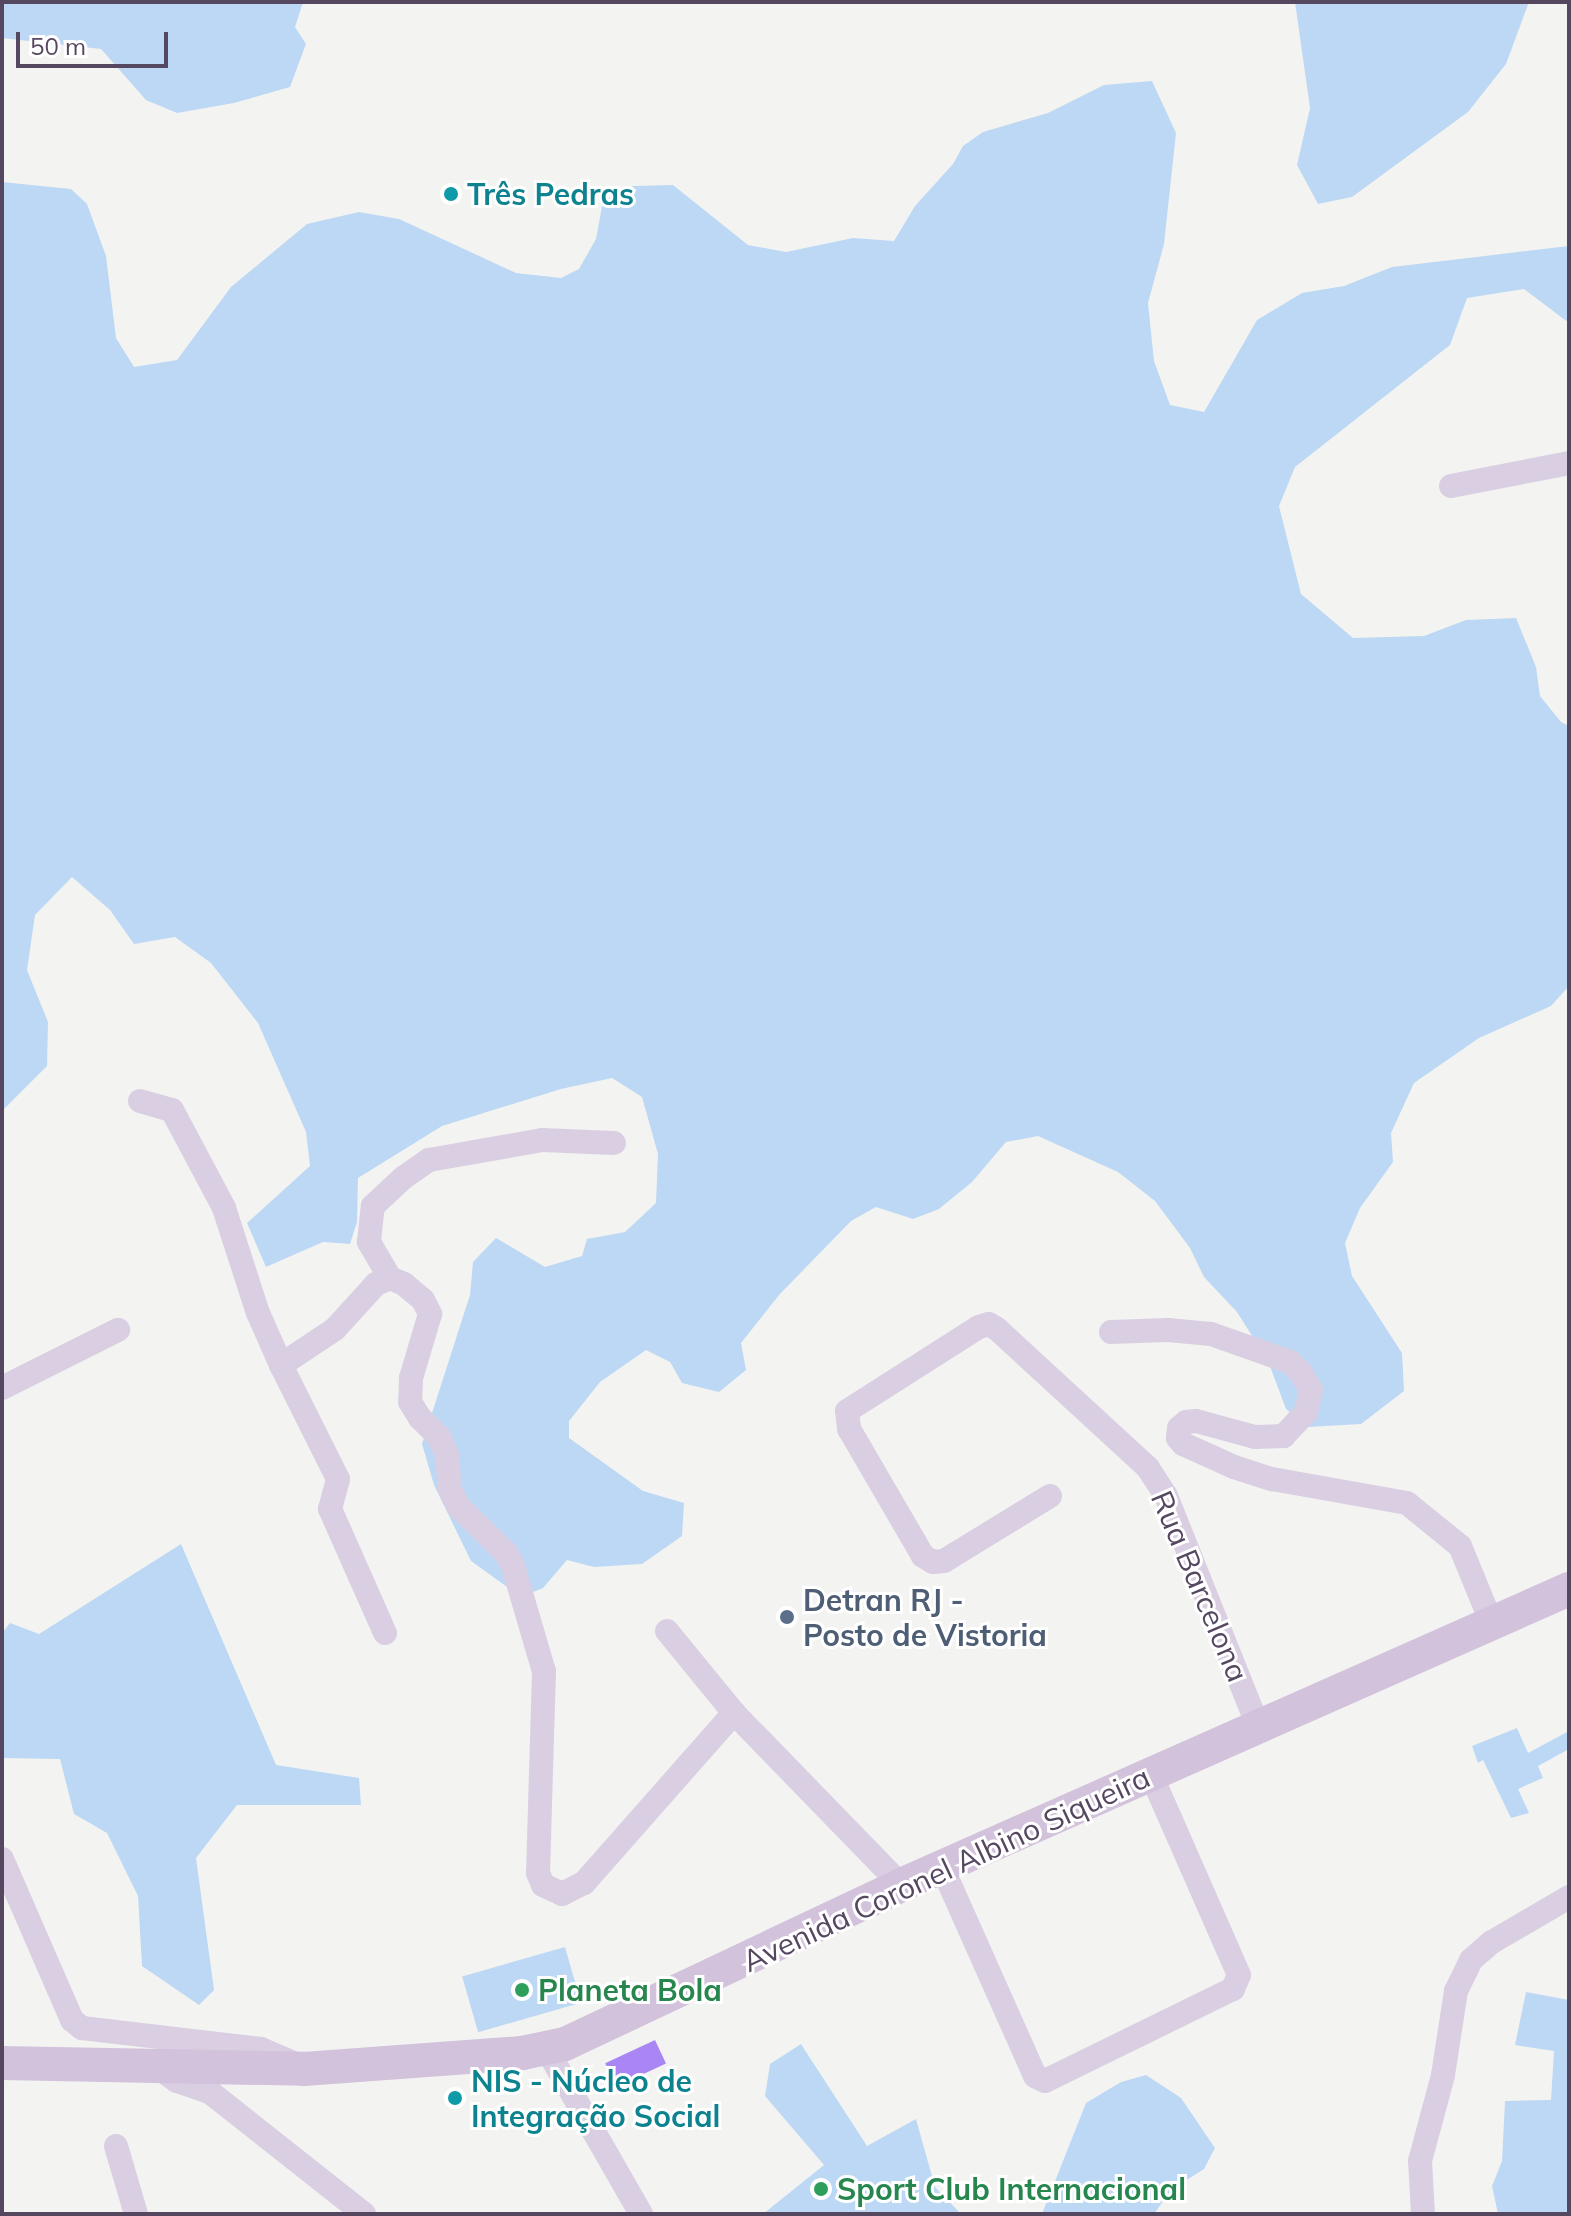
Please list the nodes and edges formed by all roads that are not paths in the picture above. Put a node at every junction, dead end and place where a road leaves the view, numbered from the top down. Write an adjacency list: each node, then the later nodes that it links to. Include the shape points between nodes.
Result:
1 (1569, 463): 2 (street)
2 (1451, 486)
3 (140, 1101): 8 (street, via 172,1110 224,1208)
4 (614, 1143): 5 (street, via 542,1140 429,1160 373,1206 369,1242)
5 (390, 1278): 8 (street, via 376,1284 335,1329); 15 (street, via 423,1300 430,1314 411,1378 410,1402 439,1437 458,1506 513,1566 544,1671 538,1873 543,1885 562,1894 584,1883)
6 (118, 1330): 9 (street)
7 (1111, 1332): 12 (street, via 1211,1334 1290,1362 1311,1390 1306,1412 1284,1436 1255,1437 1186,1422 1178,1438 1234,1467 1272,1479 1407,1503 1460,1546)
8 (281, 1365): 14 (street, via 338,1479 330,1509)
9 (2, 1388)
10 (1050, 1496): 16 (street, Rua Barcelona, via 944,1561 933,1562 923,1556 849,1429 847,1411 979,1327 989,1324 997,1329 1148,1468 1166,1496)
11 (1569, 1589): 12 (main road, Avenida Coronel Albino Siqueira)
12 (1492, 1624): 16 (main road, Avenida Coronel Albino Siqueira)
13 (667, 1631): 15 (street)
14 (385, 1633)
15 (734, 1713): 20 (street)
16 (1258, 1726): 17 (main road, Avenida Coronel Albino Siqueira)
17 (1151, 1775): 19 (main road, Avenida Coronel Albino Siqueira); 19 (street, via 1239,1975 1233,1989 1045,2081 1035,2076)
18 (2, 1859): 22 (street)
19 (942, 1867): 20 (main road, Avenida Coronel Albino Siqueira)
20 (901, 1885): 23 (main road, Avenida Coronel Albino Siqueira, via 608,2026)
21 (1569, 1897): 31 (street, via 1492,1942 1471,1960 1456,1991 1443,2075 1420,2161)
22 (14, 1916): 26 (street, via 72,2020 82,2028 261,2049)
23 (546, 2048): 26 (main road, Avenida Coronel Albino Siqueira); 30 (street)
24 (2, 2063): 25 (main road, Avenida Coronel Albino Siqueira)
25 (158, 2068): 26 (main road, Avenida Coronel Albino Siqueira); 29 (street, via 211,2093)
26 (304, 2069)
27 (116, 2146): 28 (street)
28 (136, 2214)
29 (364, 2214)
30 (641, 2214)
31 (1423, 2214)

